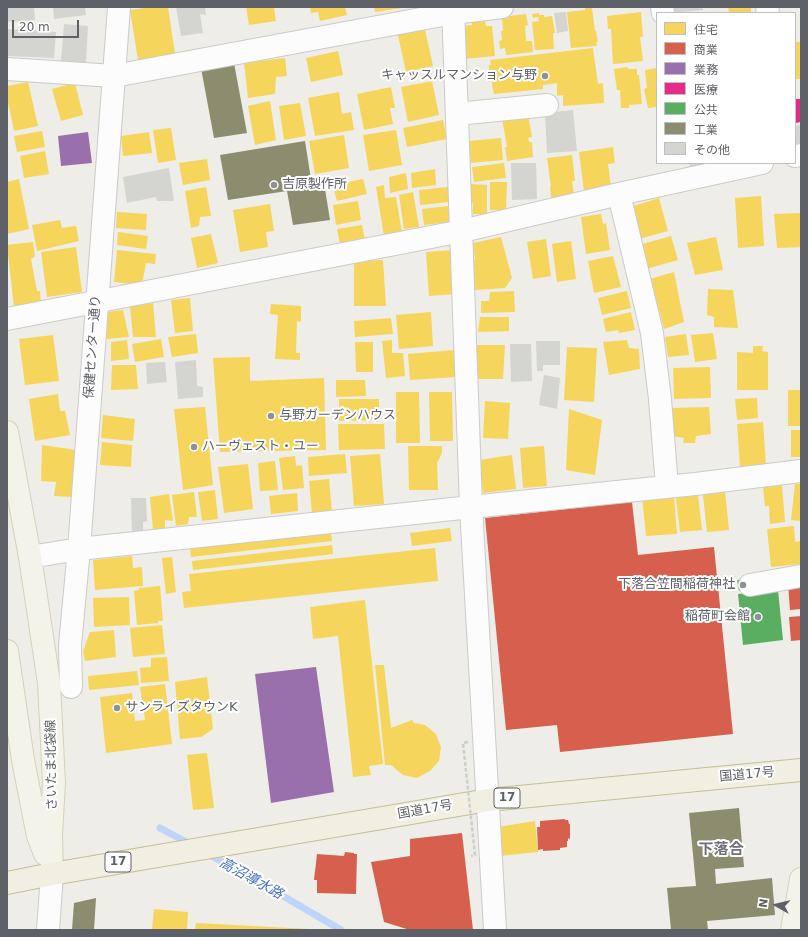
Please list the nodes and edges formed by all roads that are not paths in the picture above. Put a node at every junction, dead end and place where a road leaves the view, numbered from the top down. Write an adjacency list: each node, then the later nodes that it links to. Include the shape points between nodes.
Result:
1 (119, 7): 5 (street, 保健センター通り)
2 (502, 7): 3 (street)
3 (453, 10): 5 (street); 7 (street)
4 (7, 69): 5 (street)
5 (114, 76): 12 (street, 保健センター通り)
6 (547, 105): 7 (street)
7 (457, 114): 11 (street)
8 (752, 164): 9 (street)
9 (686, 171): 10 (street)
10 (619, 194): 11 (street); 16 (street, via 652,333)
11 (462, 232): 12 (street); 17 (street)
12 (96, 301): 13 (street); 18 (street, 保健センター通り)
13 (7, 319)
14 (7, 432): 19 (main road, さいたま北袋線)
15 (801, 471): 16 (street)
16 (667, 487): 17 (street)
17 (471, 506): 18 (street); 25 (street)
18 (79, 549): 19 (street); 23 (street, 保健センター通り, via 70,645)
19 (30, 556): 26 (main road, さいたま北袋線, via 50,683 54,783)
20 (801, 576): 21 (street)
21 (750, 584)
22 (7, 651): 26 (main road, さいたま北袋線, via 23,760 38,836)
23 (71, 687)
24 (801, 770): 25 (highway, 国道17号 / 17)
25 (488, 800): 26 (highway, 国道17号 / 17); 30 (street)
26 (52, 874): 28 (highway, 17); 29 (street)
27 (801, 879): 31 (main road)
28 (7, 882)
29 (48, 930)
30 (495, 930)
31 (792, 930)

